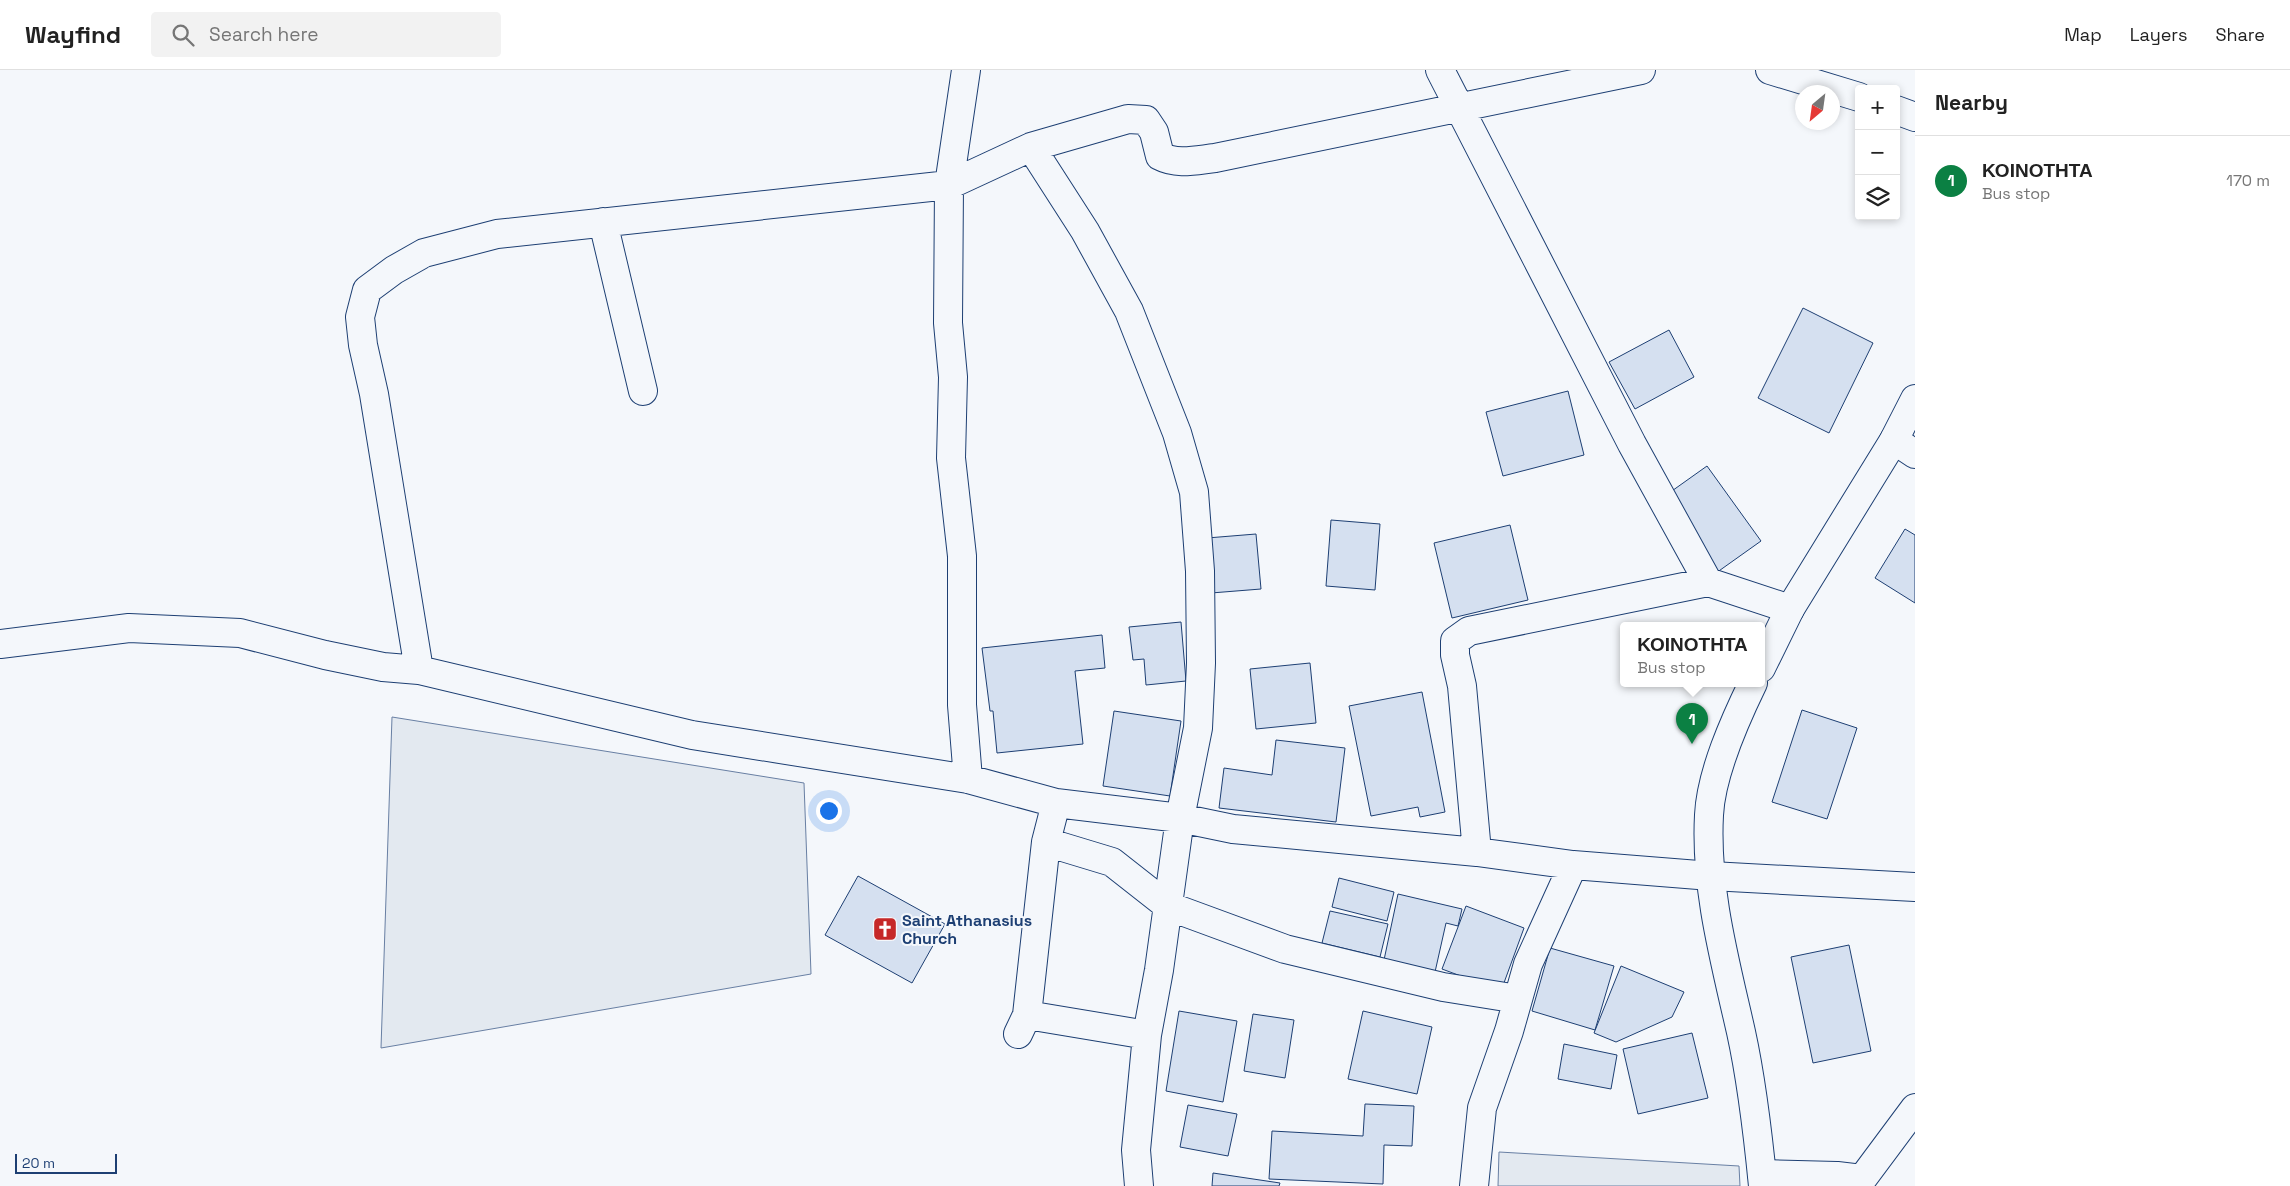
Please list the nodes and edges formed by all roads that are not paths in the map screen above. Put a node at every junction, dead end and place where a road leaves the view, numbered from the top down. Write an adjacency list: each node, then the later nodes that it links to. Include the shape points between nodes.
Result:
1 (966, 70): 10 (street)
2 (1440, 70): 6 (street)
3 (1641, 70): 6 (street)
4 (1770, 70): 5 (street)
5 (1855, 96)
6 (1460, 107): 9 (street, via 1215,158 1170,162 1160,156 1154,132 1146,120 1128,119); 15 (street, via 1632,444)
7 (1900, 111): 8 (street)
8 (1915, 117)
9 (1031, 147): 10 (street); 23 (street, via 1085,231 1130,311 1177,433 1194,492 1200,571 1201,663 1198,728)
10 (949, 185): 11 (street); 21 (street, via 948,322 953,377 951,458 962,556 962,705)
11 (603, 222): 12 (street); 19 (street, via 497,234 424,253 367,290 360,317 363,345 374,394)
12 (643, 391)
13 (1915, 399): 14 (street)
14 (1904, 447): 16 (street)
15 (1708, 582): 16 (street); 25 (street, via 1484,627 1468,631 1455,641)
16 (1790, 609): 18 (street)
17 (0, 644): 19 (street, via 129,628 240,633 364,663)
18 (1765, 660)
19 (419, 670): 21 (street, via 692,735)
20 (1751, 687): 27 (street, via 1716,774 1709,814)
21 (968, 779): 22 (street)
22 (1056, 802): 23 (street); 24 (street)
23 (1180, 818): 25 (street, via 1233,829); 29 (street)
24 (1046, 842): 29 (street, via 1112,862); 31 (street, via 1023,1024)
25 (1477, 852): 26 (street)
26 (1573, 865): 27 (street); 30 (street, via 1528,964)
27 (1711, 876): 28 (street); 33 (street, via 1722,952 1742,1034)
28 (1915, 888)
29 (1168, 906): 30 (street, via 1285,949 1434,985); 31 (street)
30 (1518, 1000): 36 (street, via 1482,1108)
31 (1147, 1034): 35 (street, via 1136,1150)
32 (1915, 1108): 34 (street)
33 (1762, 1180): 34 (street, via 1837,1176)
34 (1860, 1182)
35 (1139, 1186)
36 (1474, 1186)

